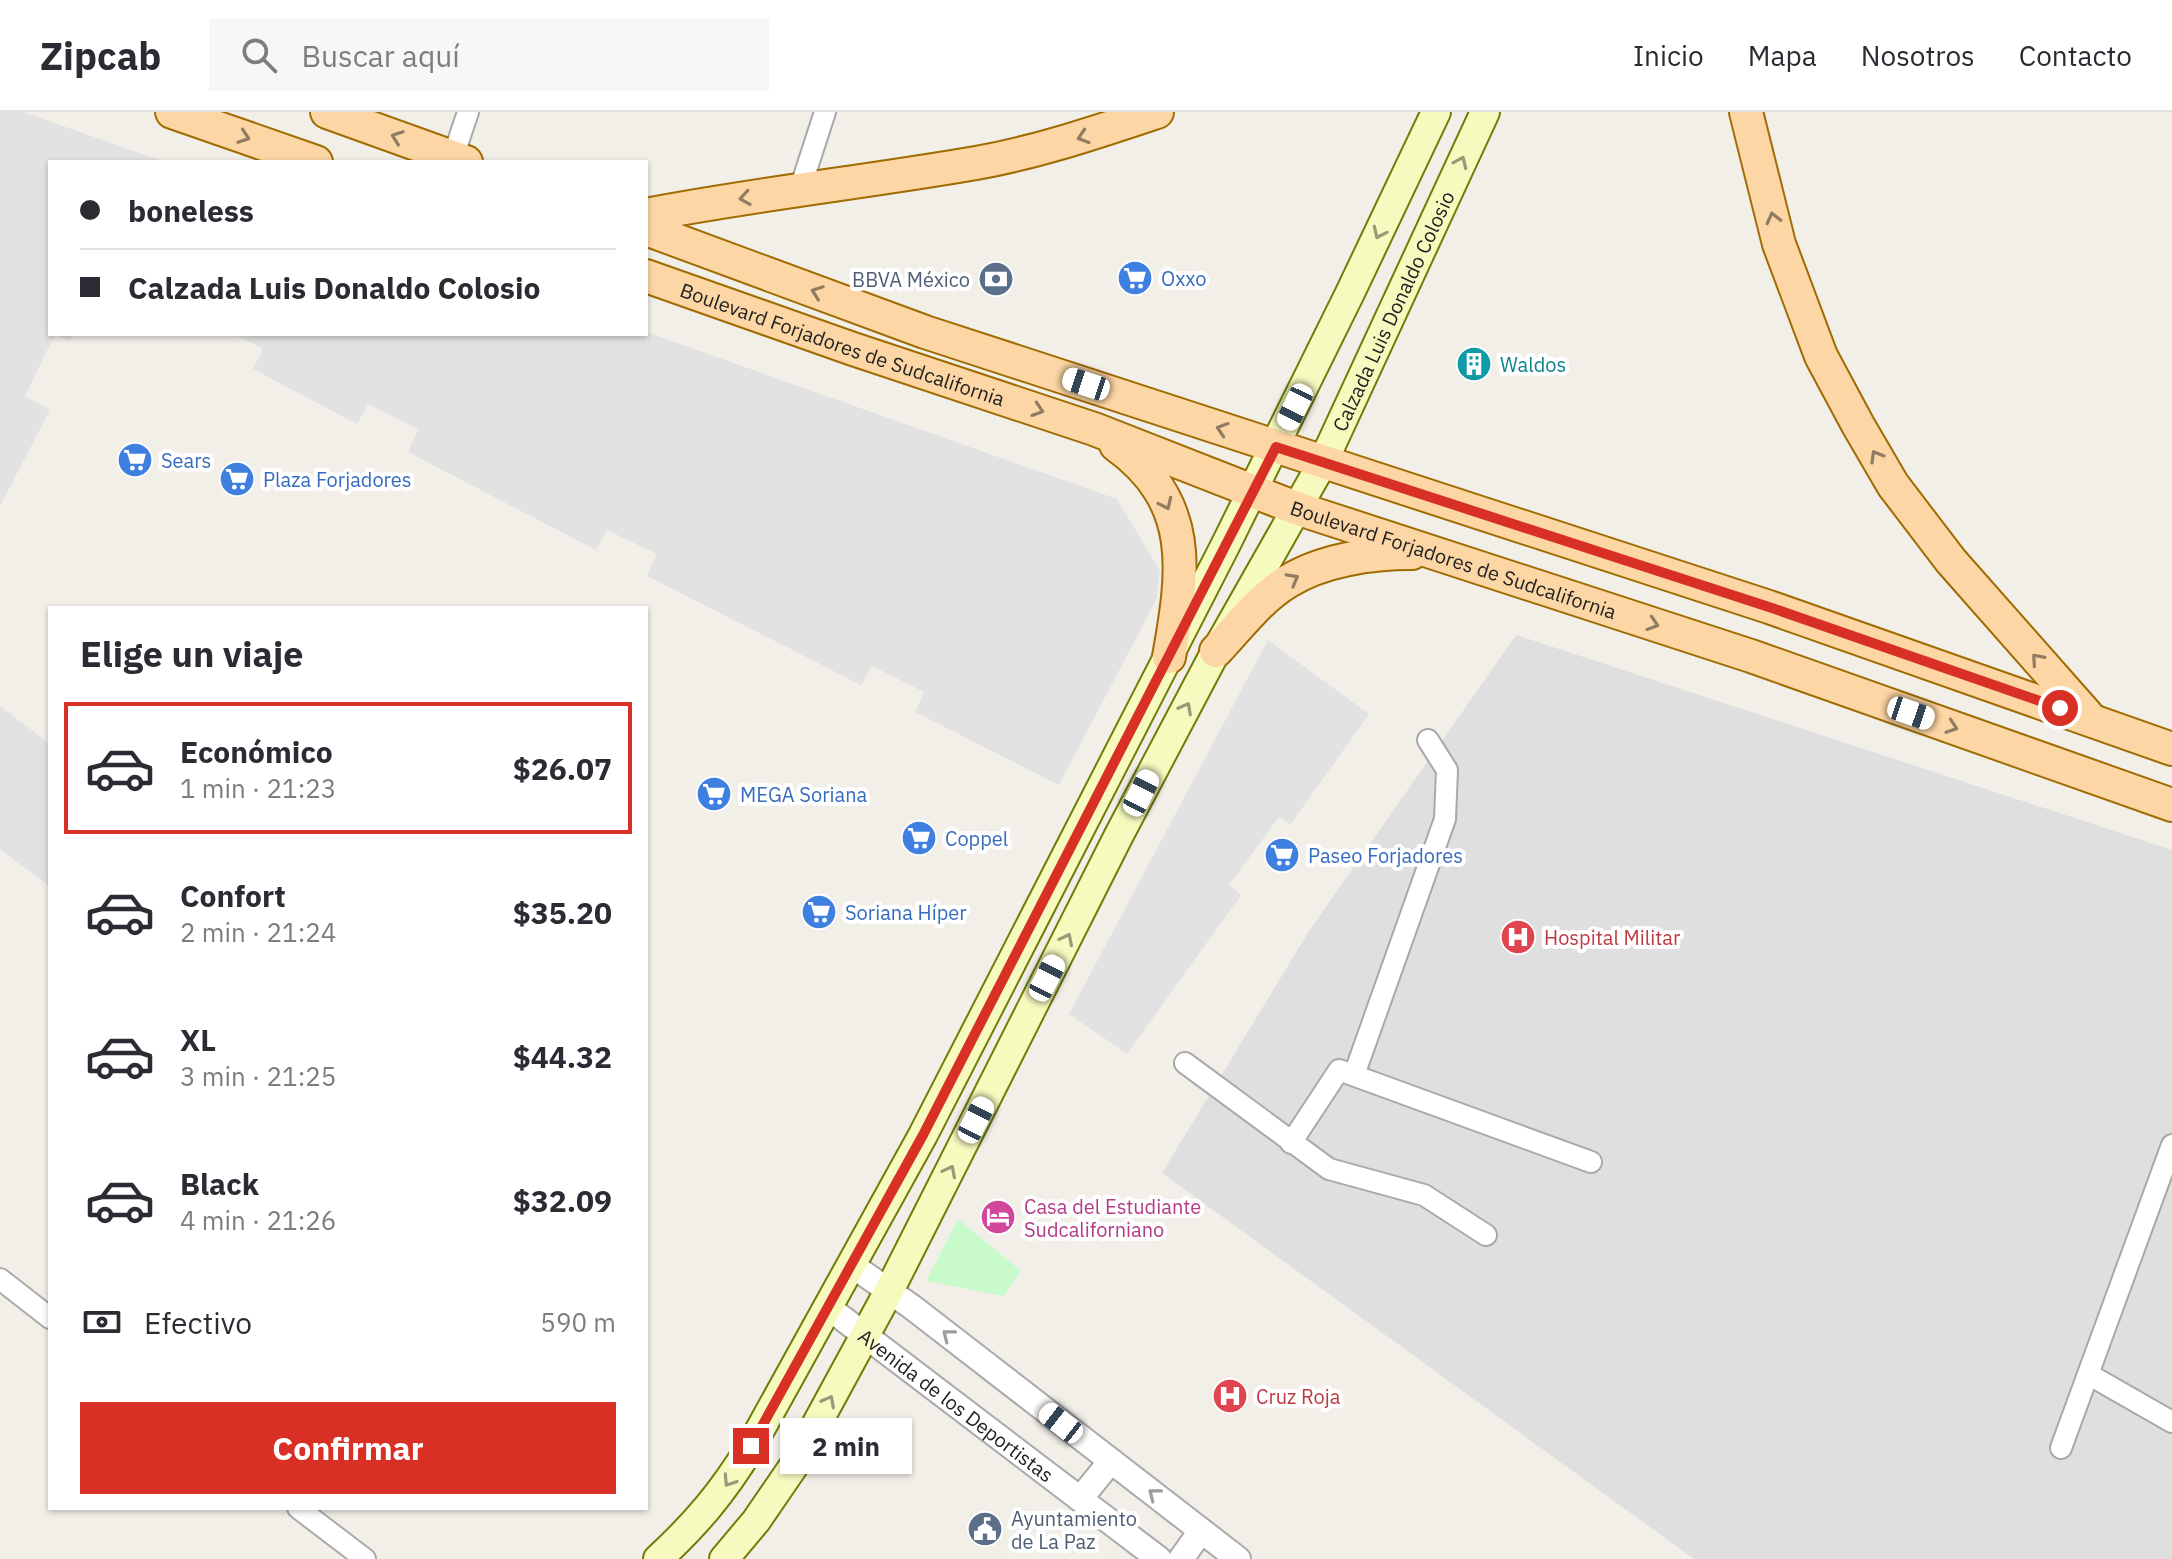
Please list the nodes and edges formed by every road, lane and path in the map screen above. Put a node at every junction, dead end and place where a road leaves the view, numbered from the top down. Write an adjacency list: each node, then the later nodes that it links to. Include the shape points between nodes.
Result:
1 (172, 112): 9 (main road, one-way to 9)
2 (327, 112): 10 (main road, one-way to 2)
3 (468, 112): 10 (street)
4 (825, 112): 11 (street)
5 (1157, 112): 11 (main road, one-way to 11, via 1064,143 977,163)
6 (1436, 112): 20 (main road, one-way to 20)
7 (1485, 112): 21 (main road, Calzada Luis Donaldo Colosio, one-way to 7)
8 (1746, 112): 29 (main road, one-way to 8, via 1951,561 1893,485 1858,425 1821,356 1779,244)
9 (310, 160)
10 (460, 160)
11 (800, 189): 12 (main road, one-way to 12)
12 (648, 215)
13 (648, 230): 14 (main road, Boulevard Forjadores de Sudcalifornia)
14 (678, 241): 16 (main road, via 728,278 732,290); 17 (main road, Boulevard Forjadores de Sudcalifornia, one-way to 14)
15 (648, 277): 16 (main road, Boulevard Forjadores de Sudcalifornia)
16 (716, 301): 18 (main road, Boulevard Forjadores de Sudcalifornia)
17 (925, 332): 18 (main road, via 856,320 846,330); 20 (main road, Boulevard Forjadores de Sudcalifornia, one-way to 17)
18 (853, 349): 19 (main road, Boulevard Forjadores de Sudcalifornia, one-way to 19)
19 (1094, 429): 22 (main road, Boulevard Forjadores de Sudcalifornia); 28 (main road, one-way to 28, via 1138,461 1166,500 1179,539 1180,596)
20 (1276, 447): 21 (main road, Boulevard Forjadores de Sudcalifornia); 22 (main road)
21 (1323, 462): 23 (main road, Calzada Luis Donaldo Colosio); 25 (main road, Boulevard Forjadores de Sudcalifornia)
22 (1254, 491): 23 (main road, Boulevard Forjadores de Sudcalifornia); 28 (main road)
23 (1296, 508): 24 (main road, Boulevard Forjadores de Sudcalifornia); 26 (main road, Calzada Luis Donaldo Colosio)
24 (1436, 553): 26 (main road, one-way to 24, via 1264,600 1306,573 1372,553); 27 (main road, Boulevard Forjadores de Sudcalifornia, one-way to 27)
25 (1769, 607): 27 (main road); 29 (main road, Boulevard Forjadores de Sudcalifornia)
26 (1216, 651): 34 (main road, Calzada Luis Donaldo Colosio, one-way to 26)
27 (1751, 656): 33 (main road, Boulevard Forjadores de Sudcalifornia, one-way to 33)
28 (1169, 657): 32 (main road)
29 (2089, 718): 31 (main road, Boulevard Forjadores de Sudcalifornia)
30 (1428, 740): 36 (street, via 1447,770 1445,819)
31 (2172, 749)
32 (1107, 774): 34 (main road, via 1123,792); 41 (main road)
33 (2172, 805)
34 (1119, 835): 43 (main road, Calzada Luis Donaldo Colosio, one-way to 34)
35 (1185, 1063): 37 (street)
36 (1354, 1075): 37 (street, via 1339,1070); 39 (street)
37 (1291, 1143): 40 (street, via 1329,1169 1424,1195)
38 (2170, 1158): 47 (street)
39 (1591, 1162)
40 (1486, 1235)
41 (853, 1266): 43 (street); 44 (main road)
42 (0, 1279): 45 (street)
43 (889, 1291): 46 (main road, Calzada Luis Donaldo Colosio); 50 (street, one-way to 43)
44 (829, 1308): 46 (street, Avenida de los Deportistas); 55 (main road, one-way to 55, via 723,1491)
45 (48, 1316)
46 (865, 1334): 51 (street, Avenida de los Deportistas); 56 (main road, Calzada Luis Donaldo Colosio, one-way to 46, via 795,1464)
47 (2088, 1374): 48 (street); 49 (street)
48 (2172, 1422)
49 (2061, 1448)
50 (1111, 1461): 51 (street); 53 (street, one-way to 50)
51 (1080, 1499): 57 (street, Avenida de los Deportistas)
52 (301, 1510): 54 (street)
53 (1201, 1531): 58 (street); 59 (street)
54 (365, 1559)
55 (658, 1559)
56 (724, 1559)
57 (1159, 1559)
58 (1181, 1559)
59 (1238, 1559)

